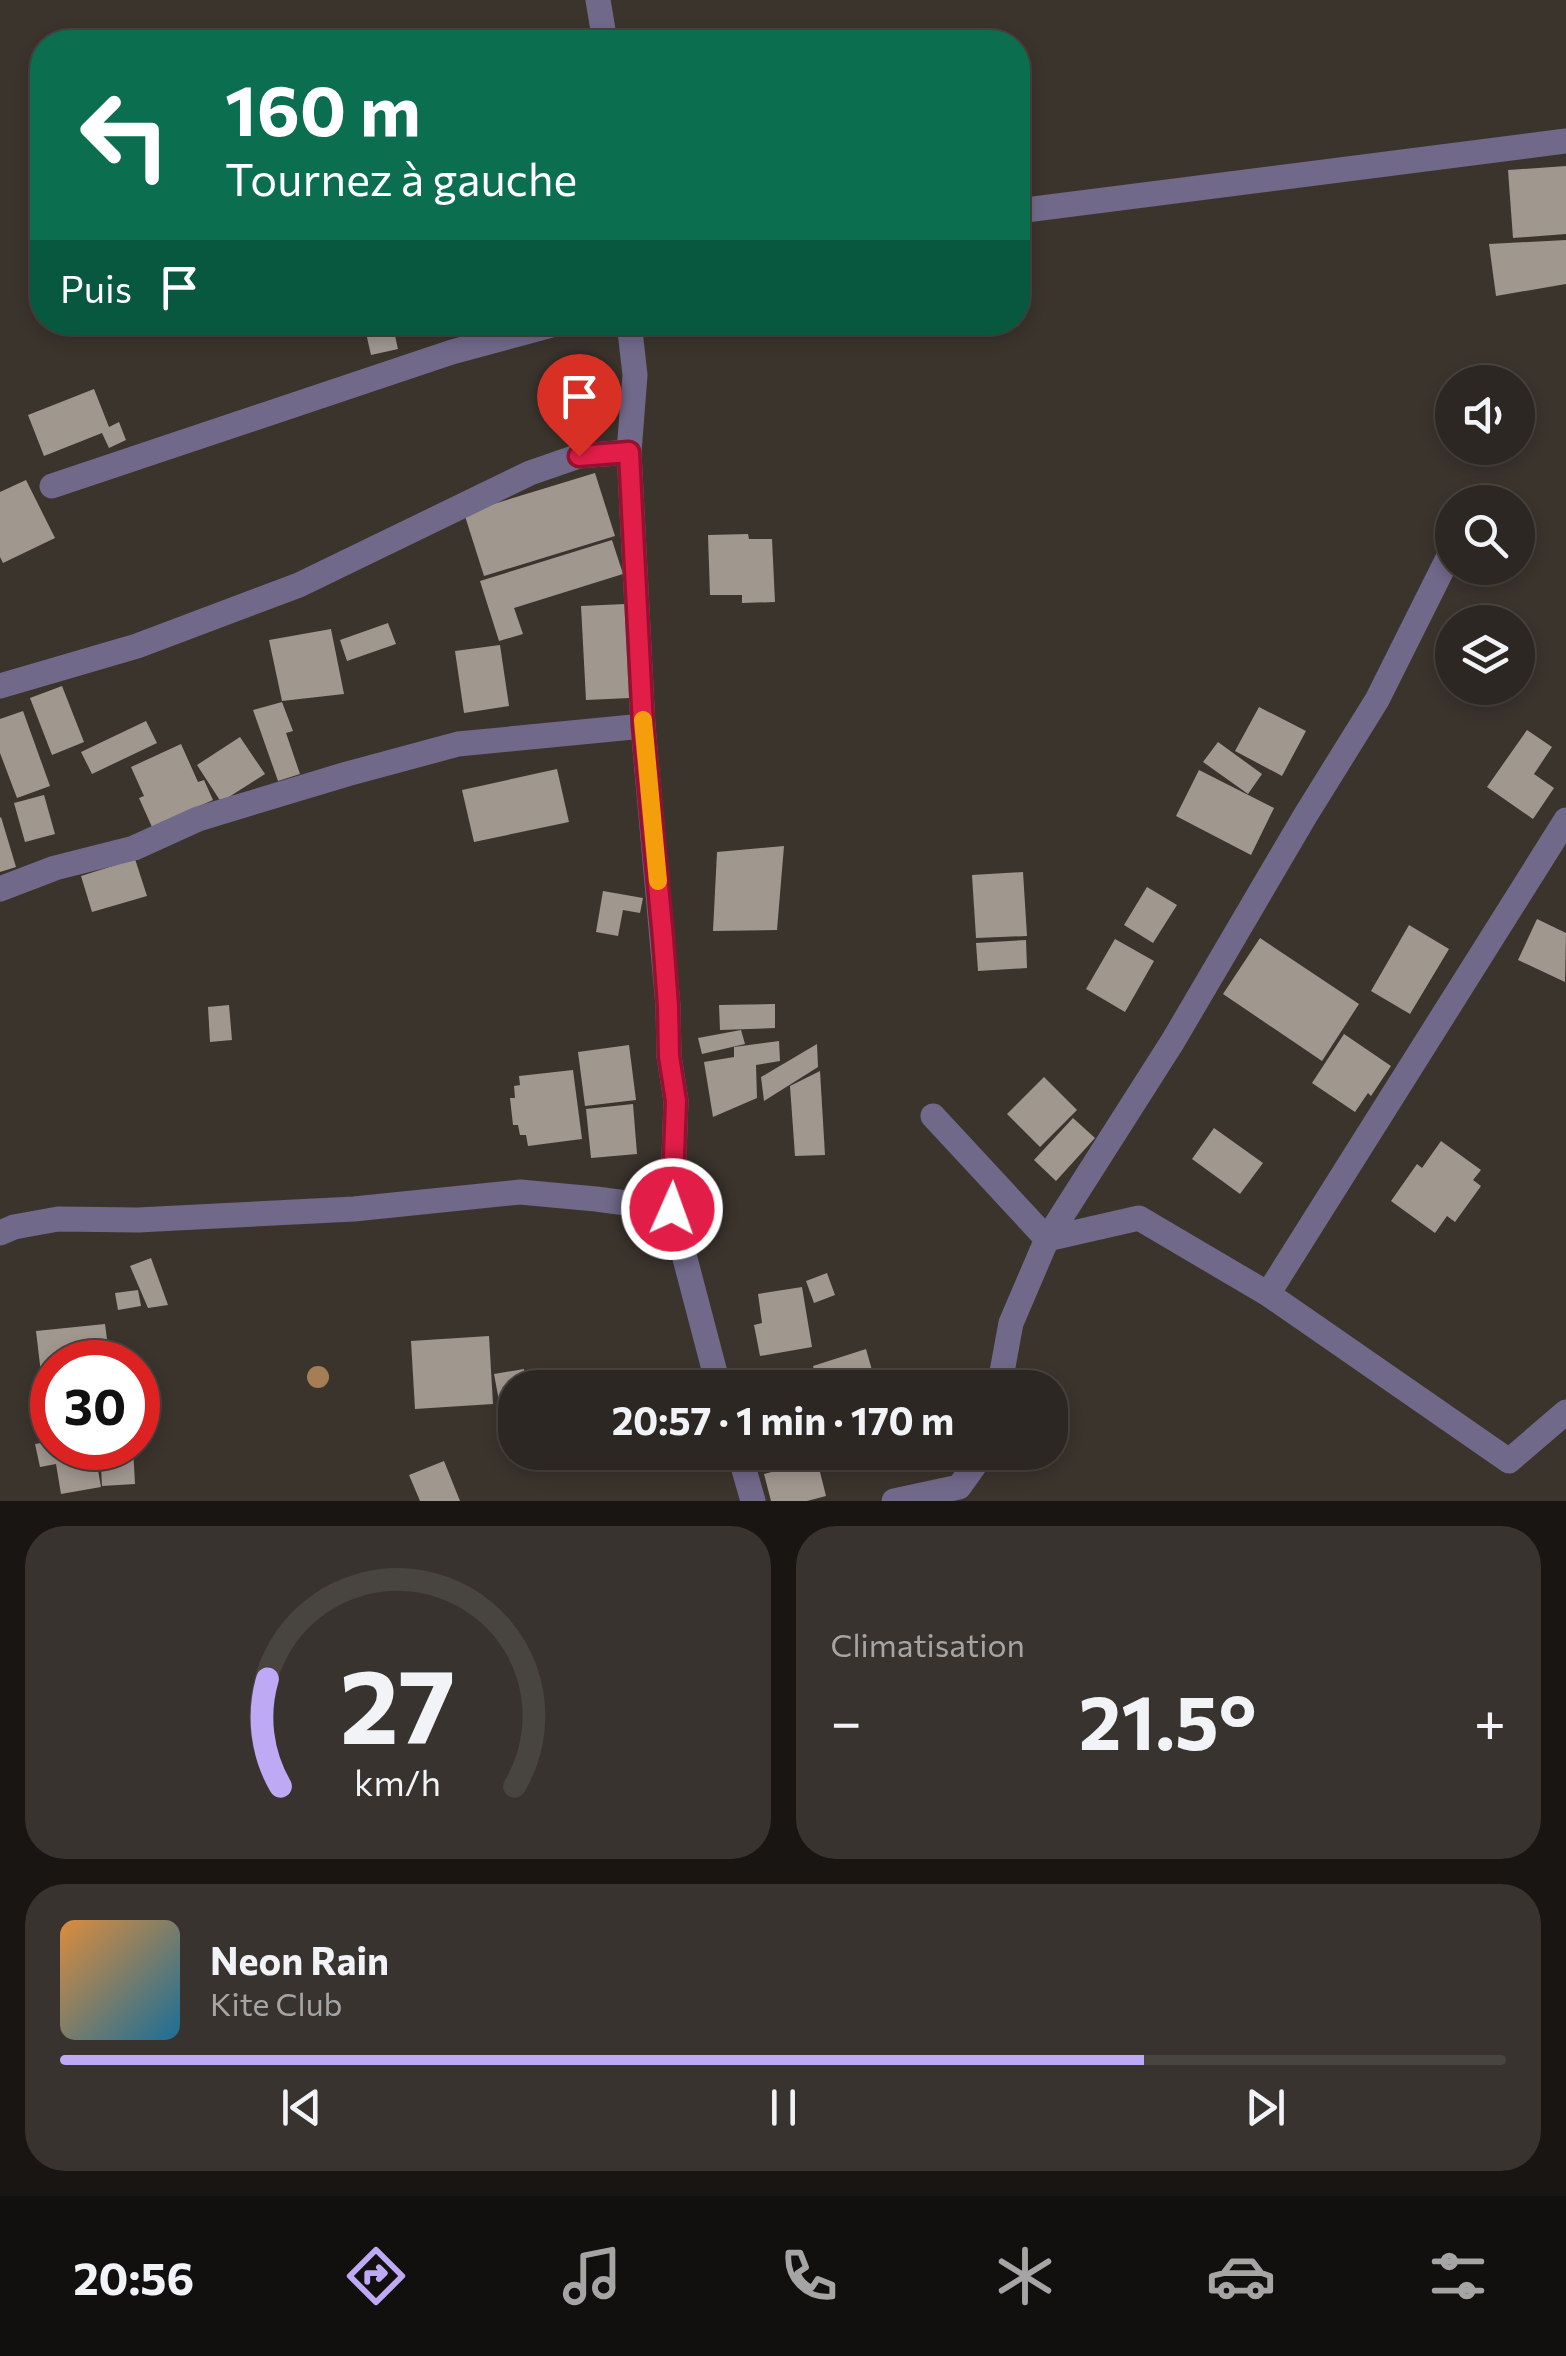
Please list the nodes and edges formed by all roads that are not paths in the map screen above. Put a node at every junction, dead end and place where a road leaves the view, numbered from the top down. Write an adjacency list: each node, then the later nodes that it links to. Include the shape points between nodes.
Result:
1 (598, 0): 2 (street)
2 (603, 30)
3 (1566, 141): 4 (street)
4 (1030, 208)
5 (515, 335): 8 (street)
6 (630, 335): 7 (street, via 635,375)
7 (629, 452): 10 (street, via 579,456 530,473 299,584 137,646); 11 (street)
8 (52, 486)
9 (1435, 584): 17 (street, via 1377,700)
10 (1, 682)
11 (643, 726): 13 (street, via 458,744 198,819 134,848); 15 (street, via 676,1101)
12 (1566, 820): 18 (street)
13 (0, 889)
14 (933, 1116): 17 (street)
15 (672, 1209): 16 (street, via 520,1192 354,1209 58,1220); 19 (street)
16 (0, 1234)
17 (1047, 1240): 18 (street, via 1139,1218); 20 (street, via 1010,1323)
18 (1268, 1294): 21 (street, via 1509,1462)
19 (714, 1370)
20 (1001, 1370)
21 (1566, 1412)
22 (744, 1470): 24 (street)
23 (971, 1470): 25 (street, via 959,1487)
24 (753, 1501)
25 (894, 1501)

